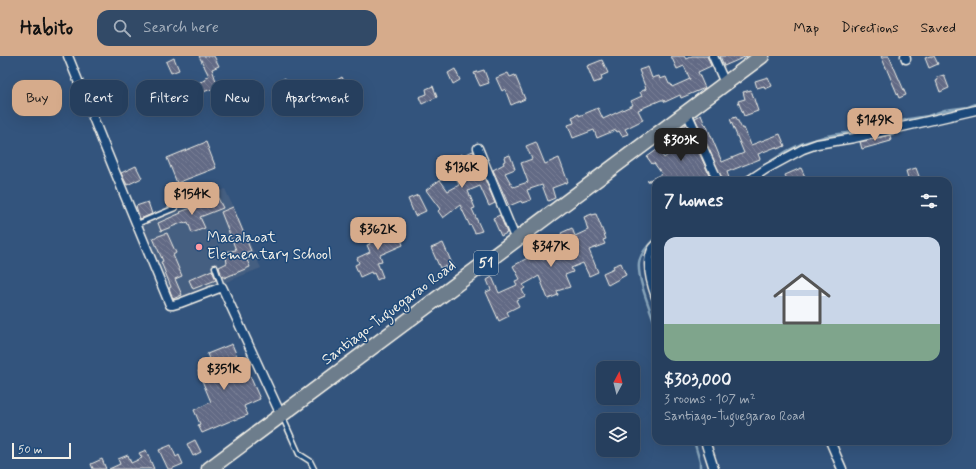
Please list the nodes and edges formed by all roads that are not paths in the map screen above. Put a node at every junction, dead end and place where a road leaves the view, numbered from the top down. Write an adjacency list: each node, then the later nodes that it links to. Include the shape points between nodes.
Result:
1 (68, 56): 11 (street)
2 (714, 56): 4 (street)
3 (762, 56): 4 (highway, Santiago-Tuguegarao Road / 51)
4 (725, 83): 6 (highway, Santiago-Tuguegarao Road / 51)
5 (976, 110): 9 (street, via 817,144)
6 (687, 113): 8 (street); 12 (highway, Santiago-Tuguegarao Road / 51)
7 (478, 148): 12 (street)
8 (716, 177)
9 (755, 177)
10 (174, 208): 11 (lane)
11 (137, 224): 16 (street, via 170,304 180,303)
12 (516, 240): 17 (highway, Santiago-Tuguegarao Road / 51)
13 (652, 250): 15 (street, via 649,257)
14 (215, 267): 16 (lane)
15 (652, 280)
16 (222, 287): 17 (street)
17 (281, 415): 20 (highway, Santiago-Tuguegarao Road / 51); 21 (lane, via 299,454 310,461)
18 (706, 445): 22 (street)
19 (832, 445): 23 (street)
20 (209, 469)
21 (314, 469)
22 (714, 469)
23 (842, 469)

